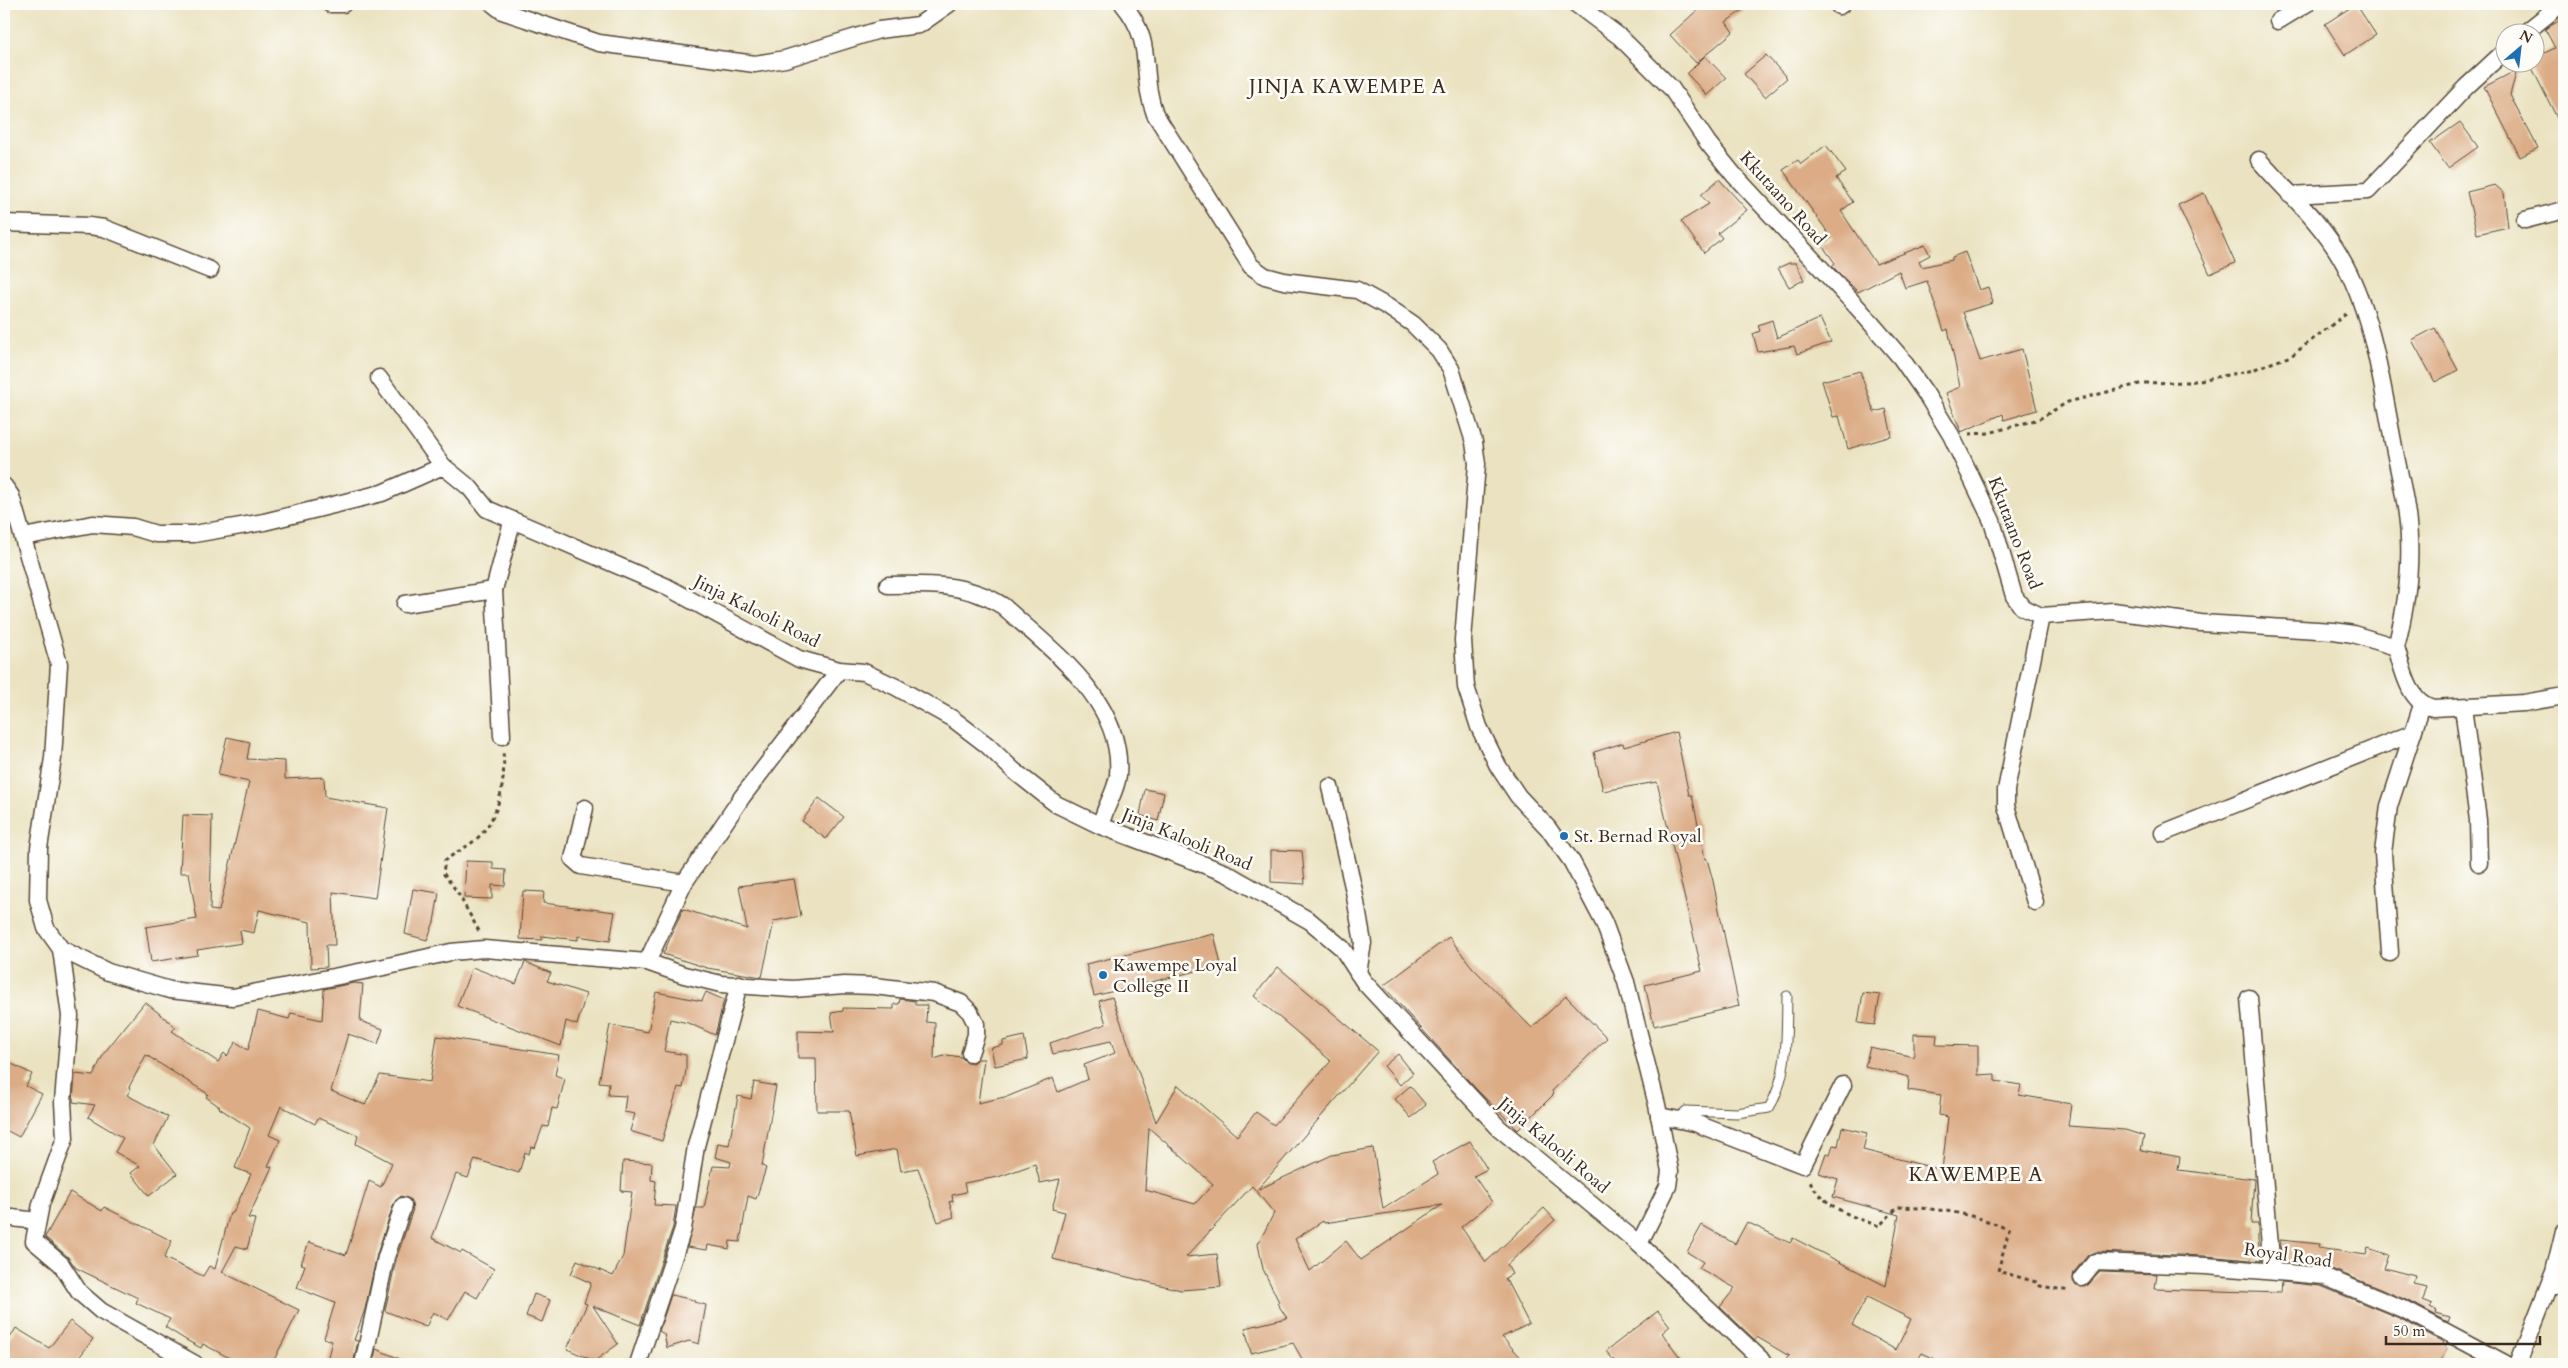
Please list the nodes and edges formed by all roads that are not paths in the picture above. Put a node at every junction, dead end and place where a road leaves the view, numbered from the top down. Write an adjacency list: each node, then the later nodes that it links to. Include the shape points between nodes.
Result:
1 (330, 4): 2 (street)
2 (343, 4)
3 (493, 4): 4 (street, via 502,11 600,43 755,64 786,59 879,30 918,26)
4 (948, 4)
5 (1123, 4): 50 (street, via 1142,34 1149,98 1156,114 1251,266 1265,276 1284,281 1357,290 1413,324 1439,350 1451,369 1474,442 1477,464 1463,640 1466,687 1479,727 1498,766 1572,862 1604,923 1626,982)
6 (1576, 4): 26 (street, Kkutaano Road, via 1620,37 1671,88 1734,175 1901,358 1951,435 1992,521 2014,596 2022,607)
7 (2306, 4): 9 (street)
8 (2561, 4): 10 (street)
9 (2278, 21)
10 (2538, 22)
11 (2496, 59): 13 (street, via 2368,191)
12 (2259, 160): 13 (street)
13 (2290, 195): 27 (street, via 2341,257 2360,301 2385,395 2407,511 2409,539 2409,575)
14 (2564, 210): 15 (street)
15 (2525, 220)
16 (4, 223): 17 (street, via 104,228)
17 (210, 270)
18 (379, 378): 19 (street, Jinja Kalooli Road)
19 (443, 466): 21 (street, Jinja Kalooli Road, via 470,488 487,510); 22 (street, via 382,493 264,522 194,534 156,534 133,527 93,524)
20 (4, 486): 22 (street, via 11,496)
21 (512, 522): 24 (street); 28 (street, Jinja Kalooli Road, via 665,586 799,659)
22 (23, 537): 41 (street, via 58,664 53,758 40,848 38,900 46,928)
23 (888, 585): 36 (street, via 932,584 990,597 1091,692 1103,712 1115,744 1118,775)
24 (494, 590): 25 (street); 33 (street)
25 (405, 604)
26 (2041, 616): 27 (street, via 2113,610 2201,624 2334,631); 40 (street, via 2006,790 2006,806)
27 (2396, 647): 30 (street, via 2415,698)
28 (838, 670): 36 (street, Jinja Kalooli Road, via 864,672 923,701 987,745 1056,804); 39 (street, via 742,797)
29 (2564, 696): 31 (street, via 2524,703)
30 (2422, 705): 31 (street); 32 (street)
31 (2463, 707): 38 (street, via 2478,820)
32 (2413, 733): 37 (street); 42 (street, via 2389,806 2383,853)
33 (502, 736)
34 (1330, 787): 44 (street, via 1363,943)
35 (585, 808): 39 (street, via 573,859 581,866)
36 (1101, 826): 44 (street, Jinja Kalooli Road, via 1226,873 1276,901 1310,921 1342,948)
37 (2163, 833)
38 (2479, 863)
39 (684, 883): 43 (street)
40 (2035, 902)
41 (61, 949): 43 (street, via 108,972 170,990 234,997 450,952 489,949); 54 (street, via 70,1016 63,1102 65,1138)
42 (2390, 953)
43 (647, 962): 45 (street, via 721,984)
44 (1358, 973): 56 (street, Jinja Kalooli Road, via 1499,1128)
45 (739, 984): 48 (street, via 786,989 874,986 934,993 961,1003 970,1012 976,1030); 62 (street, via 696,1146 683,1229)
46 (1787, 996): 51 (lane, via 1785,1058 1779,1092 1769,1108 1737,1113 1686,1111)
47 (2249, 998): 57 (street)
48 (970, 1054)
49 (1843, 1085): 51 (street, via 1803,1165 1695,1122)
50 (1659, 1116): 51 (street); 56 (street, via 1670,1171 1668,1186)
51 (1677, 1119)
52 (403, 1206): 61 (street, via 386,1257)
53 (4, 1217): 54 (street)
54 (37, 1222): 60 (street, via 34,1241 61,1264 79,1292 101,1312)
55 (2564, 1231): 59 (street)
56 (1639, 1244): 63 (street, Jinja Kalooli Road)
57 (2272, 1270): 58 (street, Royal Road, via 2095,1262); 64 (street, Royal Road, via 2323,1276 2343,1284 2405,1310)
58 (2082, 1278)
59 (2556, 1289): 65 (street)
60 (195, 1364)
61 (363, 1364)
62 (638, 1364)
63 (1766, 1364)
64 (2506, 1364)
65 (2518, 1364)

